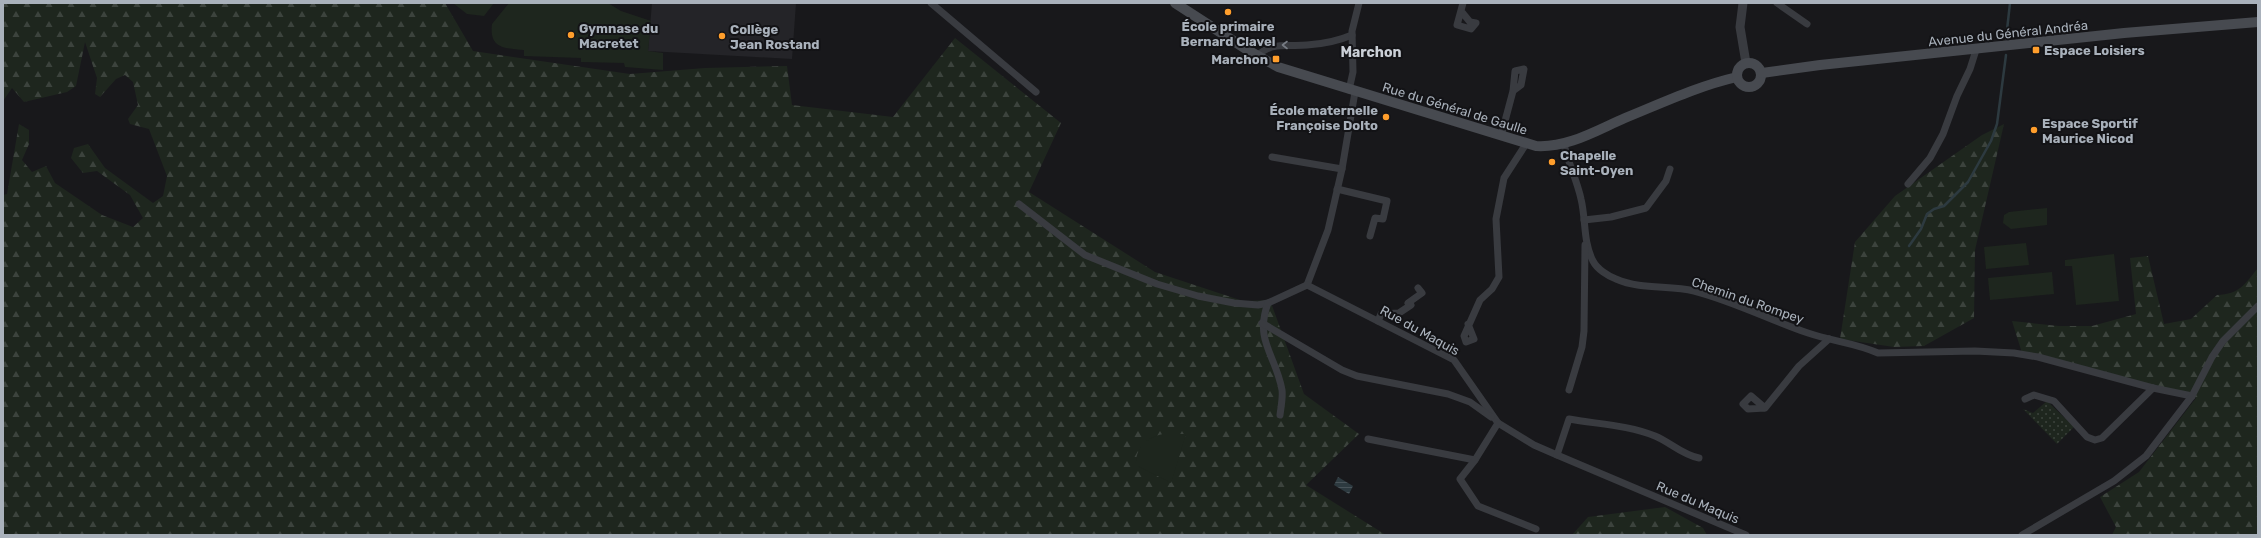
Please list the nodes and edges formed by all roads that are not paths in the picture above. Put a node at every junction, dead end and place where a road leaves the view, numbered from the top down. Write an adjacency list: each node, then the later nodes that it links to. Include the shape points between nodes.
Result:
1 (931, 3): 18 (street)
2 (1176, 3): 12 (main road, Rue du Général de Gaulle)
3 (1359, 3): 10 (street)
4 (1463, 3): 7 (street)
5 (1743, 3): 13 (street, via 1740,27)
6 (1777, 3): 9 (street)
7 (1461, 11)
8 (2258, 22): 11 (main road, Avenue du Général Andréa, via 2124,33)
9 (1807, 24)
10 (1352, 35): 12 (street, one-way to 12, via 1338,41 1316,44 1271,46); 16 (street)
11 (1976, 50): 14 (main road, Avenue du Général Andréa); 25 (street, via 1943,134 1930,158)
12 (1257, 56): 16 (main road, Rue du Général de Gaulle, via 1289,71)
13 (1746, 63): 14 (main road, via 1754,64); 15 (main road, via 1738,70)
14 (1762, 73): 15 (main road, via 1758,84 1751,87 1744,86)
15 (1737, 77): 21 (main road, Rue du Général de Gaulle, via 1664,102)
16 (1352, 91): 19 (main road, Rue du Général de Gaulle); 23 (street)
17 (1513, 91): 19 (street)
18 (1036, 92)
19 (1501, 136): 20 (main road, Rue du Général de Gaulle)
20 (1526, 144): 21 (main road, Rue du Général de Gaulle); 37 (street, via 1504,178 1496,218 1499,277 1492,289 1480,300)
21 (1564, 144): 28 (street, Chemin du Rompey, via 1565,154 1578,184)
22 (1272, 157): 23 (street)
23 (1342, 169): 26 (street)
24 (1670, 169): 28 (street, via 1666,181 1646,208 1611,217)
25 (1908, 184)
26 (1337, 189): 29 (street, via 1387,201 1383,219 1375,218); 31 (street, via 1328,230)
27 (1019, 204): 33 (street, via 1085,255 1157,284 1234,304)
28 (1584, 220): 30 (street, Chemin du Rompey)
29 (1370, 236)
30 (1586, 239): 38 (street, Chemin du Rompey, via 1593,261 1601,270 1617,280 1650,287 1694,291 1810,334); 40 (street, via 1584,331 1582,347)
31 (1307, 285): 33 (street); 35 (street, Rue du Maquis)
32 (1418, 288): 35 (street, via 1422,294 1408,303 1410,305 1399,313 1381,314)
33 (1268, 303): 36 (street)
34 (2258, 306): 41 (street, via 2223,341)
35 (1378, 321): 45 (street, Rue du Maquis, via 1454,360 1470,380)
36 (1262, 323): 44 (street, via 1266,346 1282,392); 45 (street, via 1342,370 1357,376 1448,394 1470,402)
37 (1468, 324)
38 (1829, 338): 39 (street, Chemin du Rompey, via 1878,353 2014,353 2038,357); 43 (street, via 1799,366)
39 (2152, 388): 41 (street); 42 (street, via 2102,438 2095,440 2088,437 2054,401 2034,395)
40 (1569, 390)
41 (2192, 396): 52 (street, via 2146,456 2114,481)
42 (2025, 400)
43 (1765, 408)
44 (1280, 415)
45 (1496, 422): 47 (street, Rue du Maquis, via 1534,445); 49 (street)
46 (1368, 439): 49 (street)
47 (1558, 455): 48 (street, via 1569,419 1636,430 1655,436); 51 (street, Rue du Maquis)
48 (1699, 458)
49 (1475, 460): 50 (street, via 1460,479 1478,506)
50 (1536, 529)
51 (1746, 535)
52 (2022, 535)

